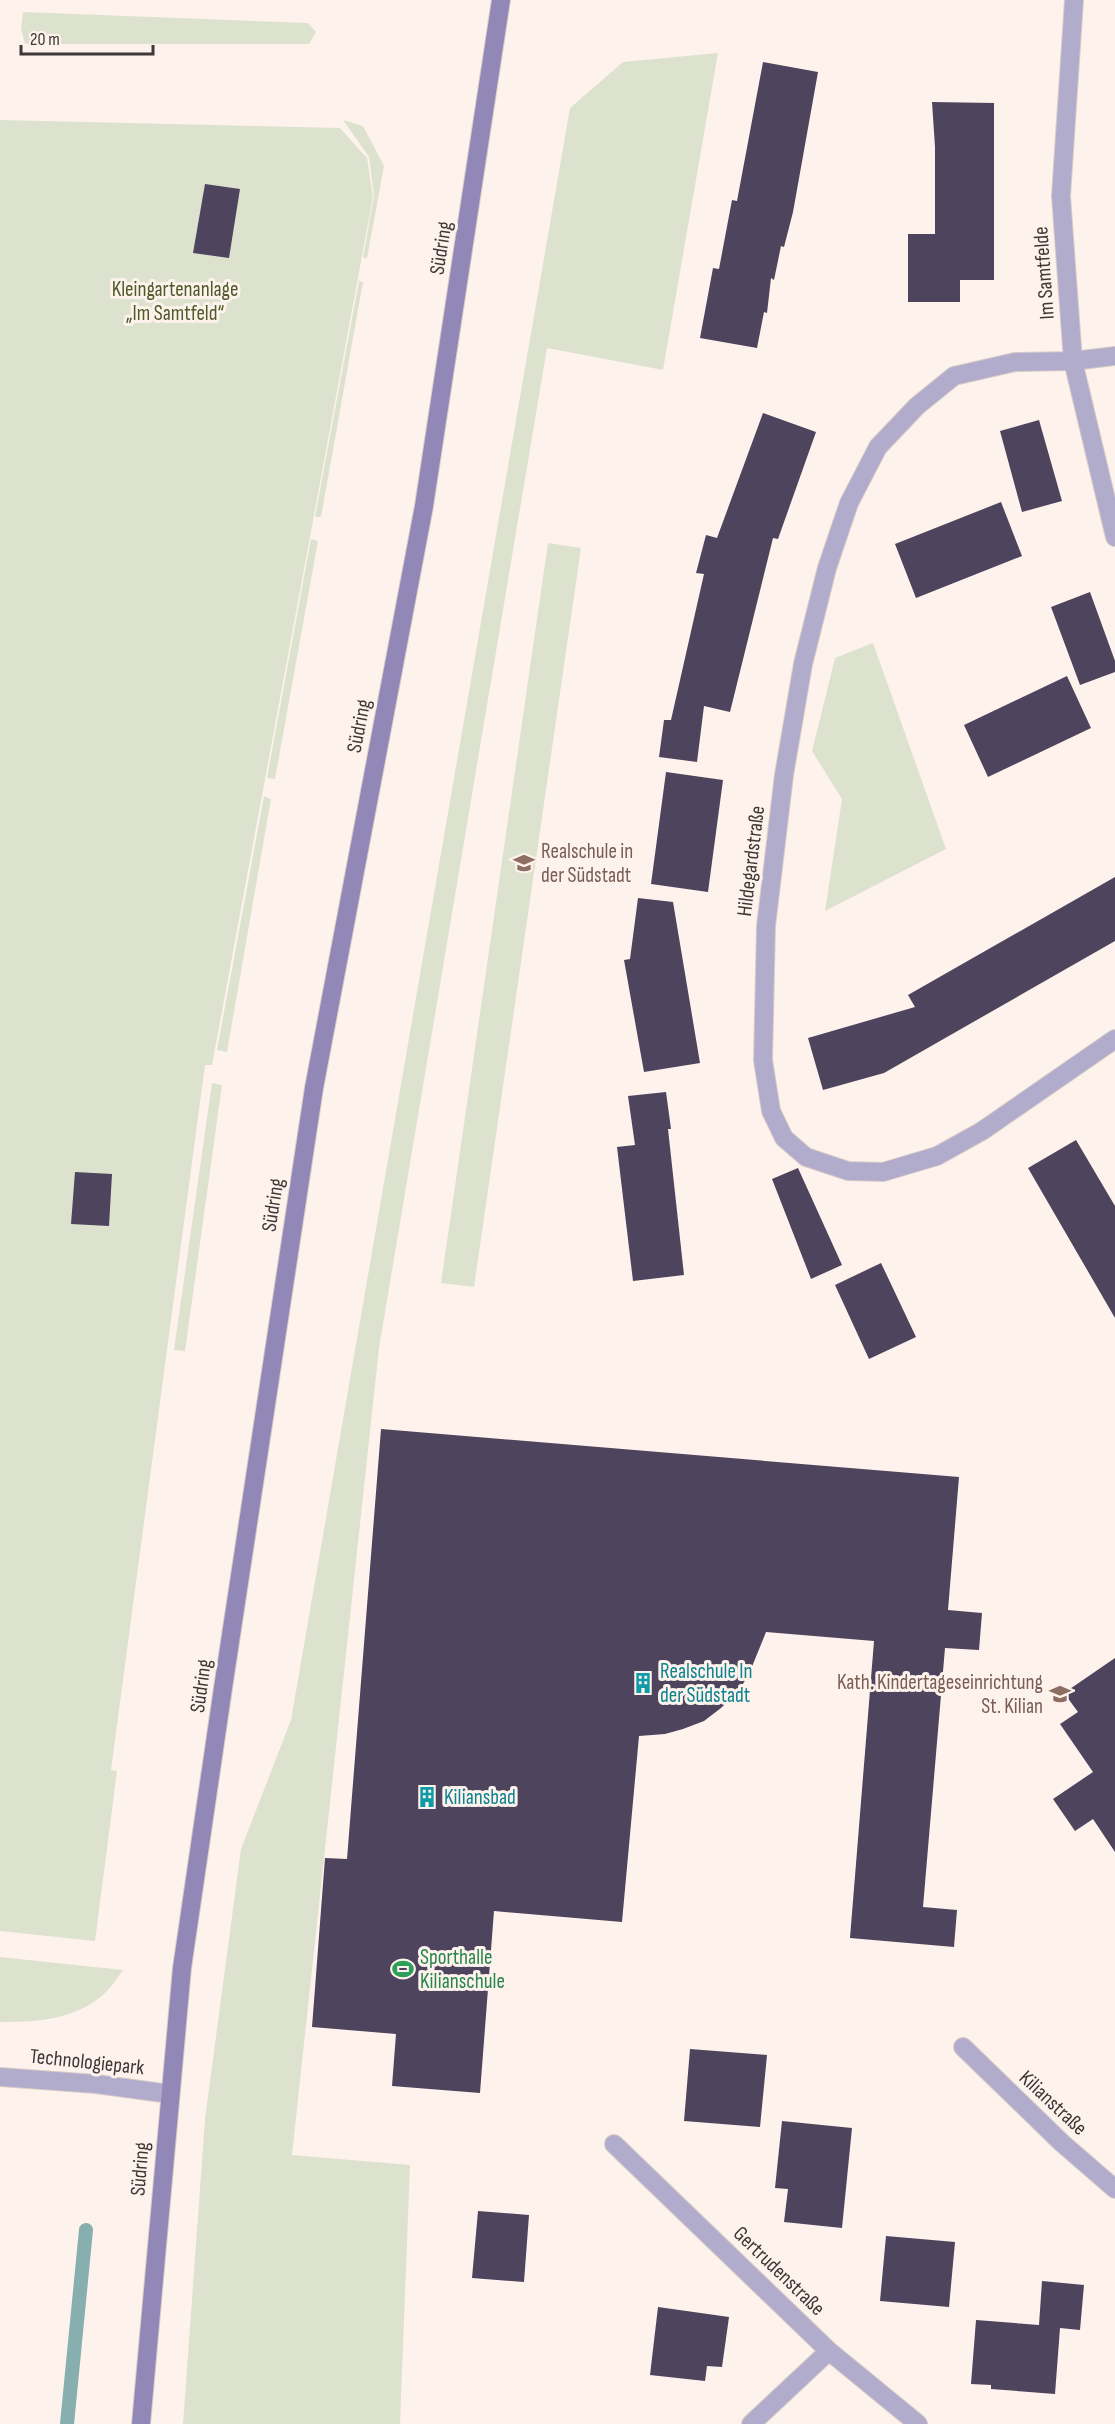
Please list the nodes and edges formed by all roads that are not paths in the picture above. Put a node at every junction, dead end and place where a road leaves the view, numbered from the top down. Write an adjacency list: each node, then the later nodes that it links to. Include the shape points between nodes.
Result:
1 (501, 0): 9 (main road, Südring, via 424,506 314,1088 182,1968)
2 (1074, 0): 4 (street, Im Samtfelde, via 1061,196)
3 (1115, 356): 4 (street, Hildegardstraße)
4 (1073, 361): 5 (street, Im Samtfelde); 6 (street, Hildegardstraße, via 1015,362 954,376 917,406 878,447 849,503 827,568 803,664 784,775 766,926 763,1060 771,1111 784,1138 806,1157 848,1171 883,1172 937,1156 982,1131)
5 (1115, 537)
6 (1115, 1039)
7 (963, 2047): 11 (street, Kilianstraße)
8 (0, 2077): 9 (street, Technologiepark)
9 (170, 2094): 13 (main road, Südring)
10 (614, 2144): 12 (street, Gertrudenstraße)
11 (1115, 2189)
12 (829, 2351): 14 (street); 15 (street, Gertrudenstraße)
13 (141, 2424)
14 (751, 2424)
15 (918, 2424)

